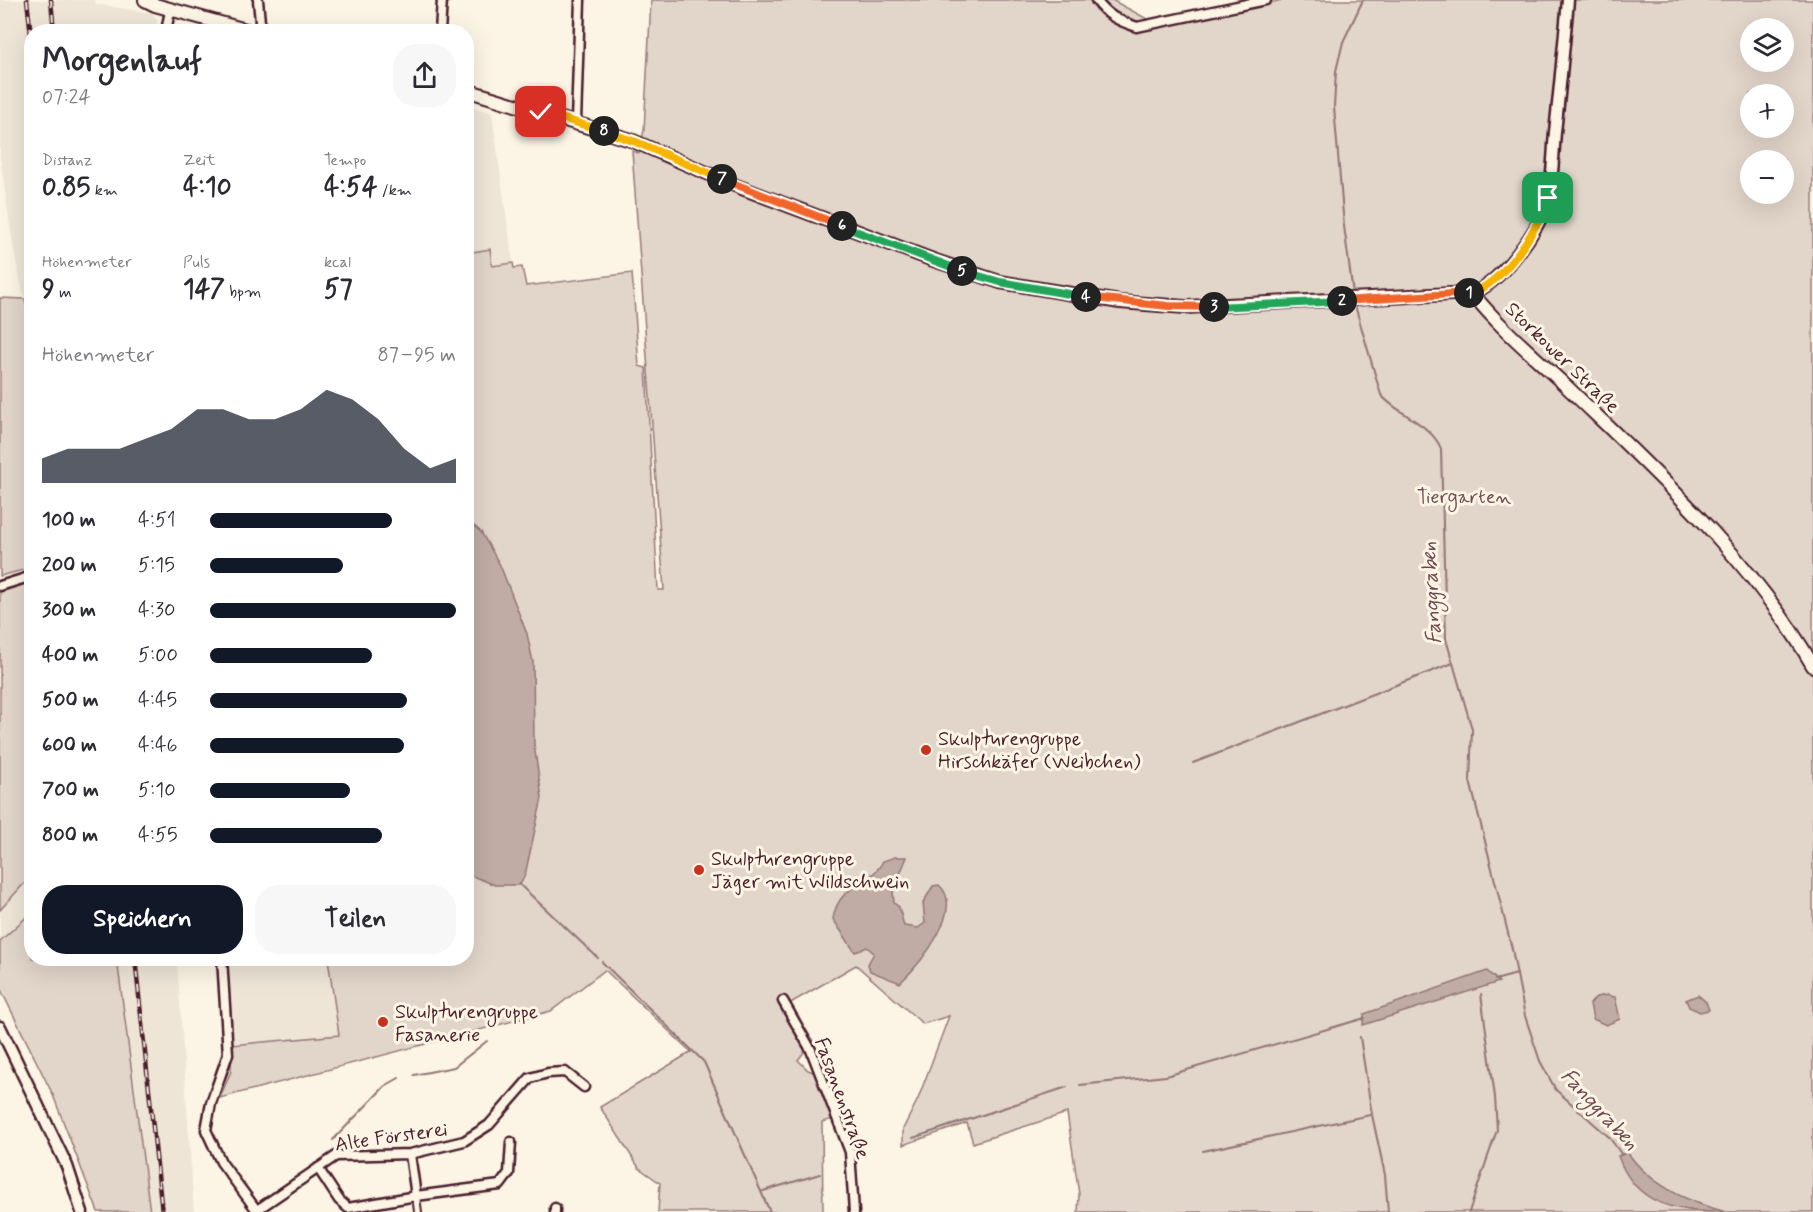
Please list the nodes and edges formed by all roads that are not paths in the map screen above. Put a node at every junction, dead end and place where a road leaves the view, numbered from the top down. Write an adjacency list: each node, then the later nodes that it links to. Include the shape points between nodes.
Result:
1 (145, 0): 8 (main road)
2 (258, 0): 11 (street)
3 (441, 0): 12 (street)
4 (580, 0): 14 (street)
5 (1096, 0): 6 (street, via 1118,21 1137,27)
6 (1266, 0)
7 (1568, 0): 15 (street, via 1545,208 1528,238 1496,279)
8 (170, 10): 9 (street); 10 (main road)
9 (167, 24)
10 (224, 24)
11 (259, 24)
12 (440, 24)
13 (474, 92): 14 (main road)
14 (576, 122): 15 (main road, via 631,140 831,222 1000,282 1120,302 1185,307)
15 (1472, 293): 18 (main road, Storkower Straße, via 1698,516 1762,592)
16 (24, 578): 17 (street)
17 (0, 586)
18 (1813, 666)
19 (222, 966): 27 (street, via 228,1054 206,1130 221,1162)
20 (783, 1001): 30 (street, Fasanenstraße, via 811,1050 850,1152)
21 (0, 1028): 28 (street, via 67,1166)
22 (584, 1086): 24 (street, Alte Försterei, via 565,1072 536,1075 475,1135)
23 (511, 1142): 26 (street, via 509,1173 500,1185)
24 (410, 1154): 25 (street, Alte Försterei, via 336,1156); 26 (street)
25 (318, 1168): 26 (street, via 348,1208); 27 (street, Alte Försterei)
26 (416, 1196): 29 (street)
27 (258, 1211)
28 (82, 1212)
29 (418, 1212)
30 (854, 1212)

